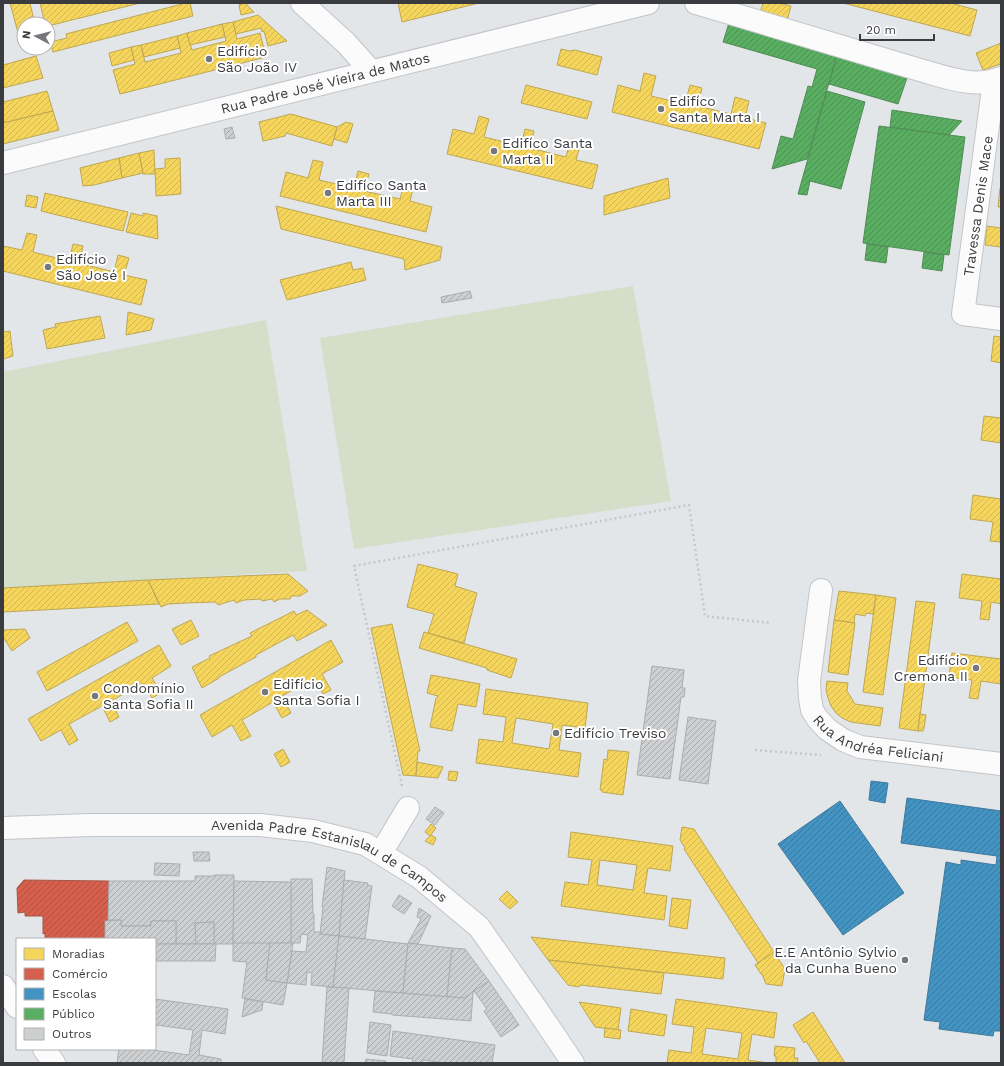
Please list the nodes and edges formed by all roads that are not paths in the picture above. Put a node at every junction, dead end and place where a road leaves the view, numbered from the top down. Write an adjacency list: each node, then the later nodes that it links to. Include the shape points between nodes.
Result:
1 (302, 3): 4 (street, via 346,43)
2 (648, 3): 4 (street, Rua Padre José Vieira de Matos)
3 (696, 3): 5 (street, via 955,79 976,83)
4 (371, 71): 6 (street, Rua Padre José Vieira de Matos)
5 (998, 80): 7 (street, Travessa Denis Mace, via 963,314)
6 (3, 163)
7 (1001, 319)
8 (821, 590): 9 (street, Rua Andréa Feliciani, via 809,681 812,710 827,729 860,747)
9 (1001, 764)
10 (408, 808): 12 (street)
11 (3, 828): 12 (street, Avenida Padre Estanislau de Campos, via 260,825 313,831 365,844)
12 (381, 853): 17 (street, Avenida Padre Estanislau de Campos, via 419,877 479,927)
13 (3, 986): 14 (street)
14 (16, 1006)
15 (45, 1050): 16 (street)
16 (54, 1063)
17 (573, 1063)

